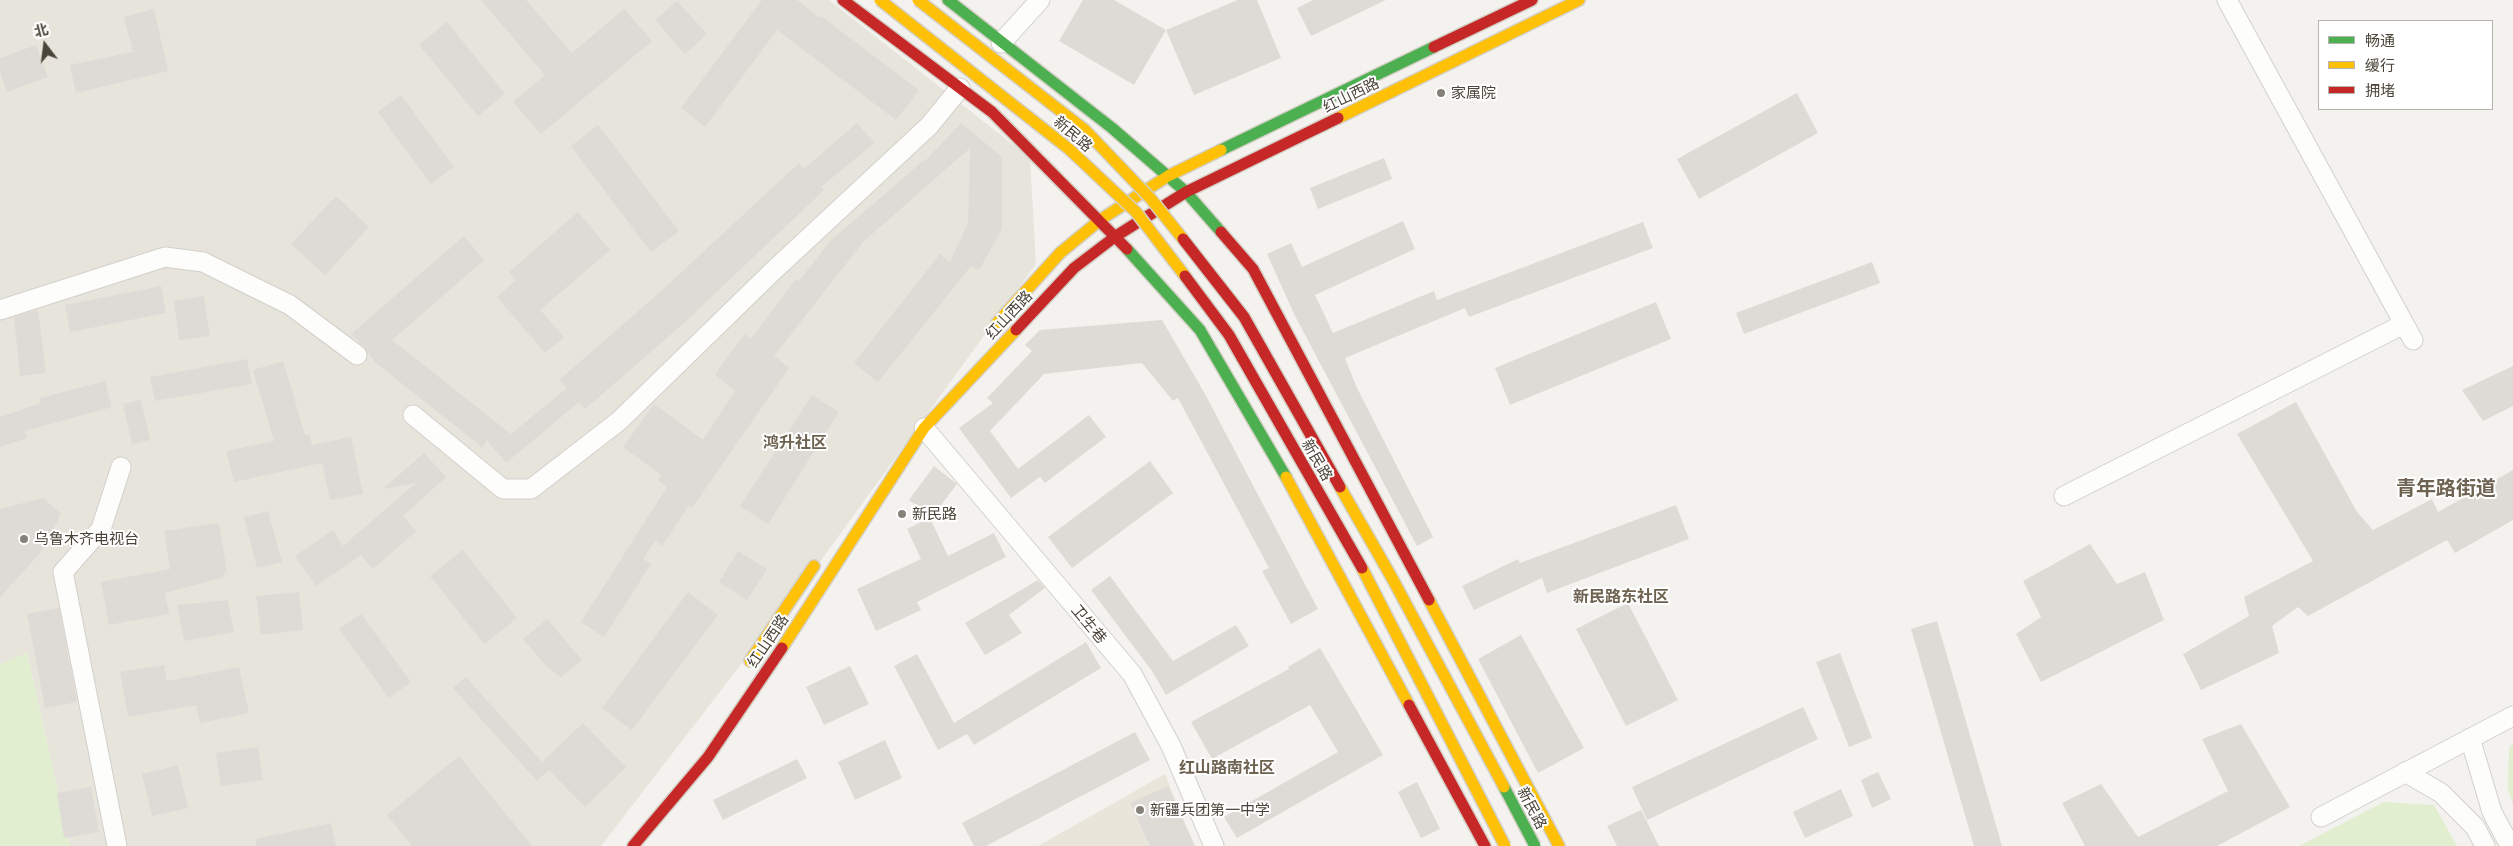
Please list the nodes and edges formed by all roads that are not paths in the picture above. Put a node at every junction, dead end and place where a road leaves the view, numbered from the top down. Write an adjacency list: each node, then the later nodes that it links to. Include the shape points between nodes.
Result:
1 (842, 0): 10 (main road)
2 (880, 0): 32 (main road, 新民路, bridge, via 1069,149 1136,212 1229,335 1363,570)
3 (918, 0): 33 (main road, 新民路, bridge, via 1085,130 1151,199 1244,317 1392,578)
4 (948, 0): 9 (main road)
5 (1040, 0): 9 (street)
6 (1532, 0): 11 (main road, 红山西路)
7 (1579, 0): 12 (main road, 红山西路)
8 (2227, 0): 21 (street, via 2408,332)
9 (1001, 43): 11 (main road, via 1112,128)
10 (960, 88): 13 (main road, via 992,112); 18 (street, via 929,126 619,421 531,489 502,489)
11 (1168, 176): 12 (main road); 13 (main road, 红山西路)
12 (1186, 192): 14 (main road, 红山西路); 34 (main road, via 1253,269)
13 (1100, 220): 14 (main road); 16 (main road, 红山西路, via 1060,253)
14 (1116, 236): 19 (main road, 红山西路, via 1074,268); 31 (main road, via 1200,330 1266,439)
15 (0, 310): 17 (street, via 164,257 203,262 290,305)
16 (990, 332)
17 (357, 355)
18 (413, 415)
19 (924, 428): 29 (main road, 红山西路, via 708,757); 30 (street, 卫生巷, via 1132,674 1171,746)
20 (121, 467): 28 (street, via 101,529 63,572)
21 (2064, 496)
22 (819, 558): 23 (main road, 红山西路)
23 (741, 674)
24 (2513, 716): 25 (street)
25 (2470, 738): 26 (street); 36 (street, via 2492,812)
26 (2405, 772): 27 (street); 35 (street, via 2441,793 2475,827)
27 (2321, 817)
28 (117, 846)
29 (633, 846)
30 (1214, 846)
31 (1486, 846)
32 (1505, 846)
33 (1535, 846)
34 (1559, 846)
35 (2485, 846)
36 (2510, 846)

